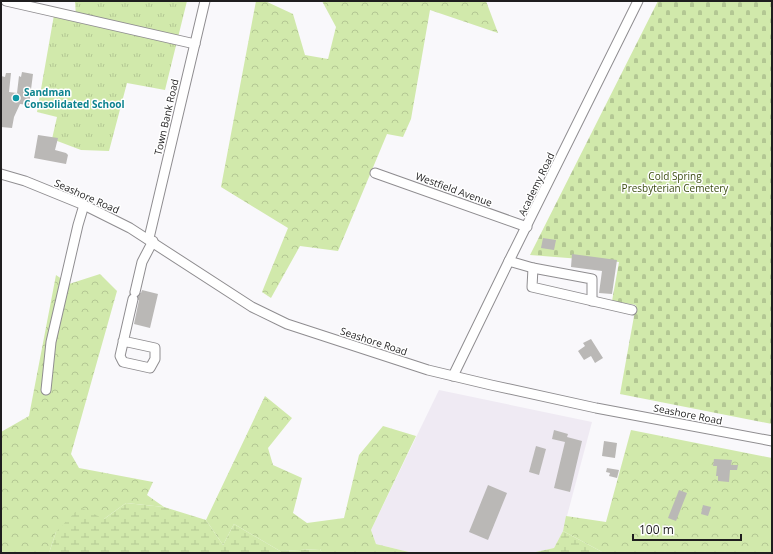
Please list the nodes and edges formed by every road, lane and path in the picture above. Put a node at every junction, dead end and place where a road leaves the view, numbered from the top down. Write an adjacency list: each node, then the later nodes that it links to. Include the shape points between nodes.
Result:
1 (6, 1): 4 (street)
2 (205, 1): 4 (street, Town Bank Road)
3 (638, 1): 8 (street, Academy Road)
4 (195, 44): 9 (street, Town Bank Road)
5 (375, 173): 8 (street, Westfield Avenue)
6 (1, 174): 7 (street, Seashore Road)
7 (84, 205): 9 (street, Seashore Road); 16 (street, via 52,342)
8 (526, 227): 10 (street, Academy Road)
9 (149, 239): 14 (street, Town Bank Road); 15 (street, Seashore Road, via 269,316 428,370)
10 (509, 261): 11 (street); 15 (street, Academy Road)
11 (533, 268): 12 (street, via 532,286); 12 (street, via 592,279)
12 (592, 300): 13 (street)
13 (632, 310)
14 (124, 341)
15 (453, 376): 17 (street, Seashore Road)
16 (46, 390)
17 (772, 442)

